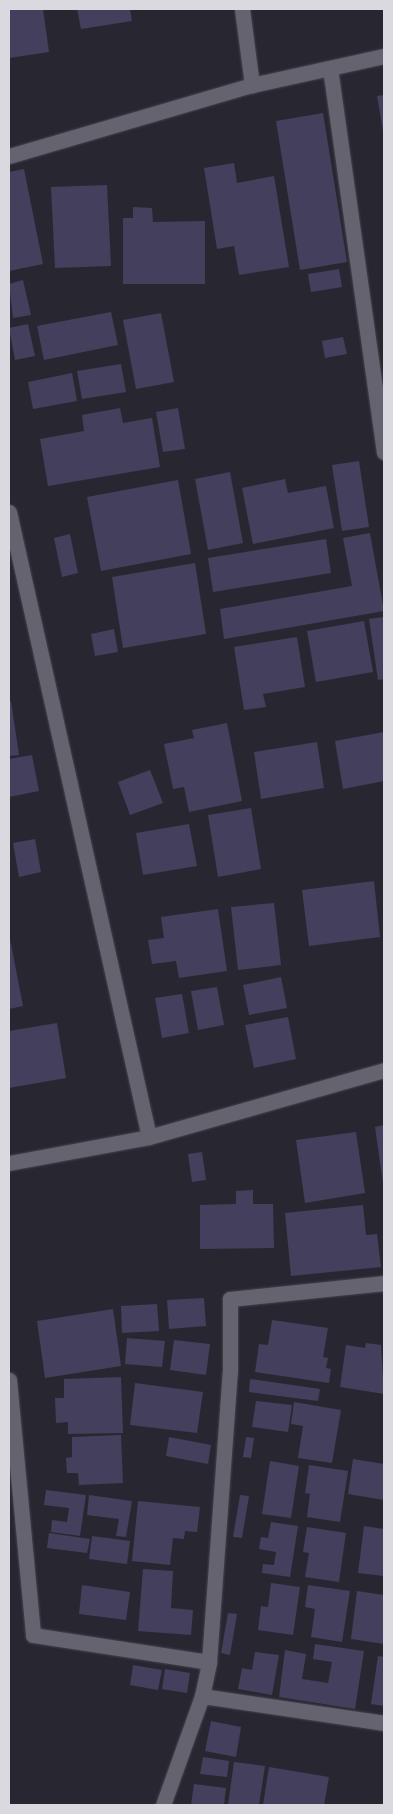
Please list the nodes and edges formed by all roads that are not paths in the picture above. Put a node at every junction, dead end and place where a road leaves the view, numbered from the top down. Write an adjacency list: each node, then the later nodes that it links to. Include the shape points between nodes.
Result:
1 (242, 9): 4 (street)
2 (384, 56): 3 (street)
3 (330, 68): 4 (street); 6 (street)
4 (252, 85): 5 (street)
5 (9, 156)
6 (379, 392): 7 (street)
7 (384, 452)
8 (9, 512): 10 (street)
9 (384, 1070): 10 (street)
10 (150, 1137): 11 (street)
11 (9, 1163)
12 (384, 1283): 14 (street, via 230,1299 230,1372)
13 (9, 1380): 14 (street, via 32,1635)
14 (208, 1662): 15 (street)
15 (202, 1696): 16 (street); 17 (street)
16 (384, 1723)
17 (163, 1805)

